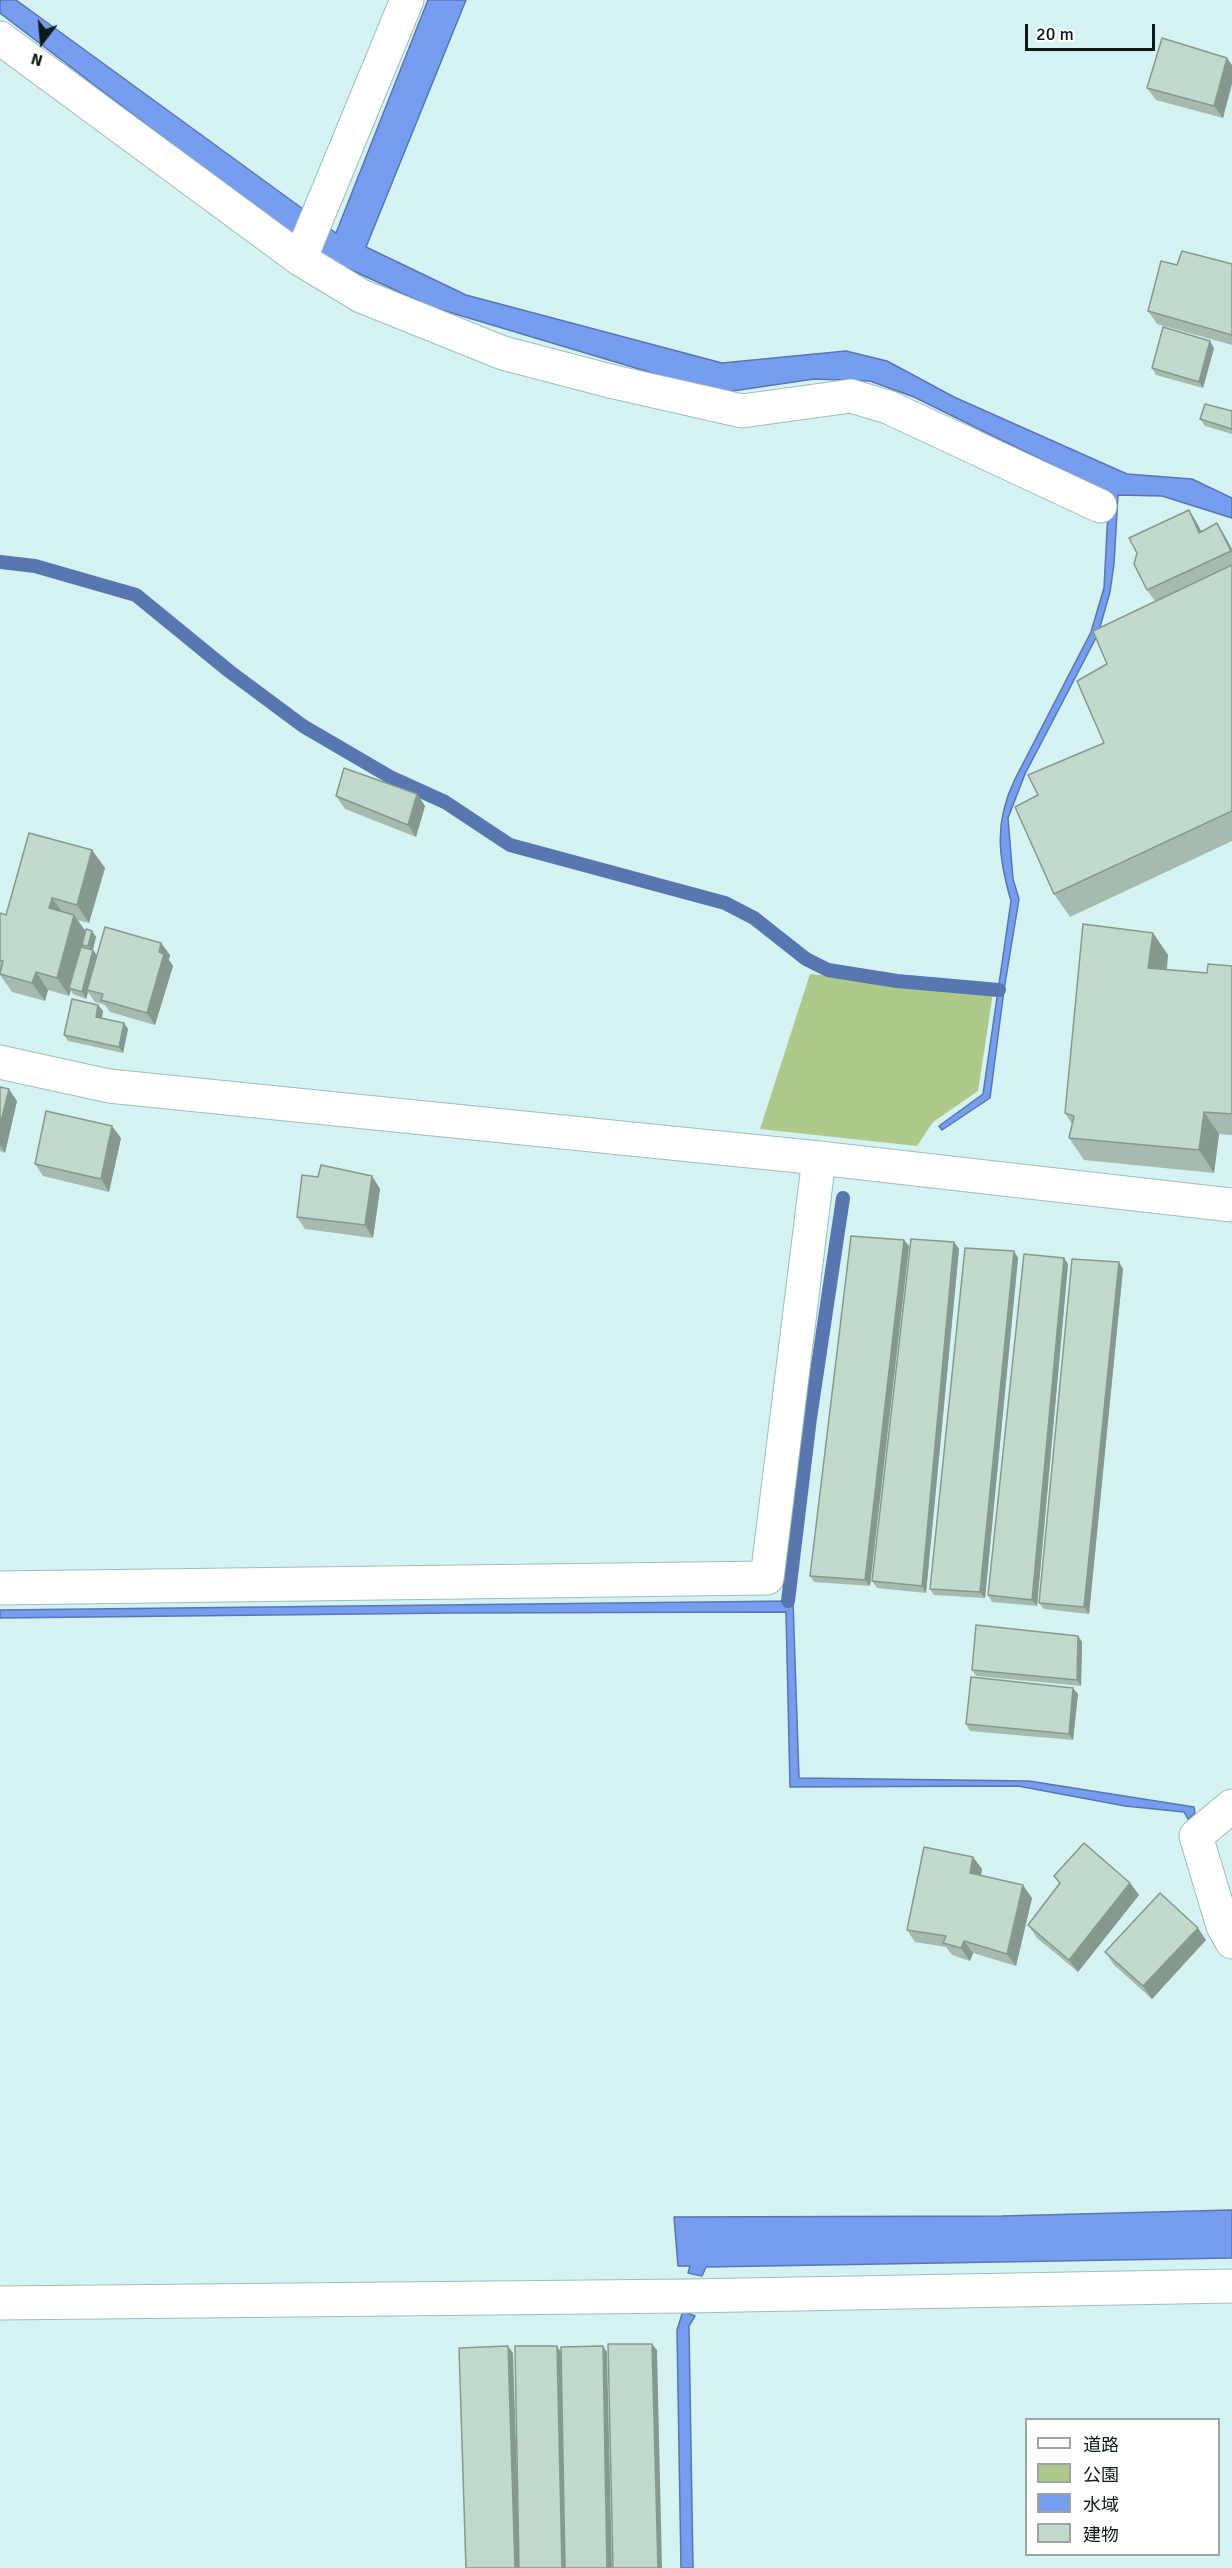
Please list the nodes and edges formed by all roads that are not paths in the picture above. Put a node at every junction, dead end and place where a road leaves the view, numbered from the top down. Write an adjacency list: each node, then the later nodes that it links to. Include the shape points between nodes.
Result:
1 (407, 0): 3 (street)
2 (0, 38): 3 (street)
3 (300, 259): 4 (street, via 361,296 503,353 614,382 742,411 851,396 888,406)
4 (1100, 506)
5 (0, 1062): 6 (street, via 109,1086)
6 (819, 1158): 7 (street); 8 (street, via 767,1578)
7 (1232, 1205)
8 (0, 1588)
9 (1232, 1806): 10 (street, via 1196,1836 1223,1926)
10 (1232, 1942)
11 (1232, 2286): 12 (street)
12 (0, 2303)

